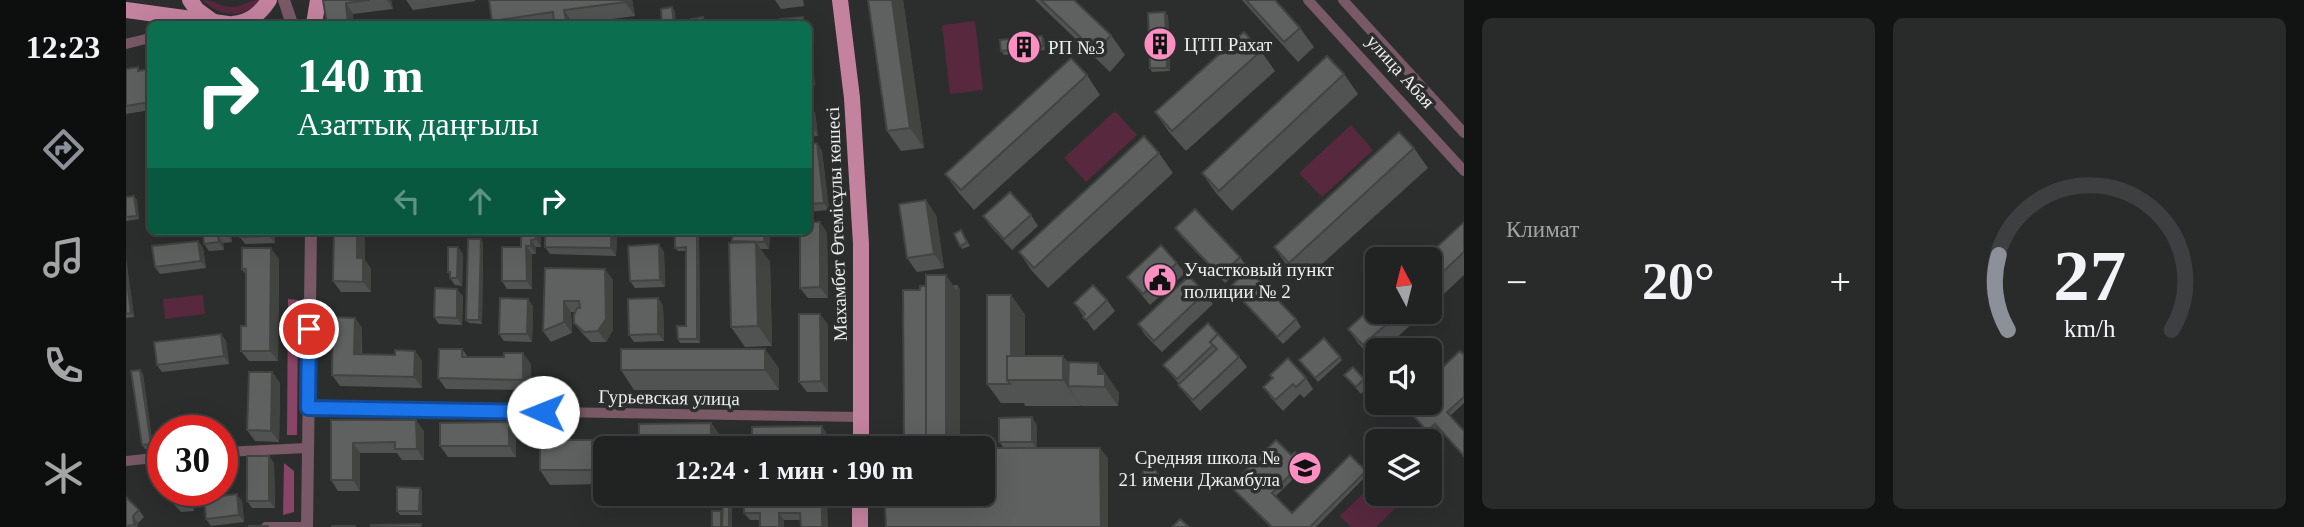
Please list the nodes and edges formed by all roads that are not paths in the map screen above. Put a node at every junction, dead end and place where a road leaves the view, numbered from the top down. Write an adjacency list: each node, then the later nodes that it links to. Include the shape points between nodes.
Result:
1 (190, 0): 10 (main road)
2 (283, 0): 7 (main road); 12 (street)
3 (318, 0): 13 (main road)
4 (840, 0): 20 (main road, Махамбет Өтемісұлы көшесі, via 852,98 861,244)
5 (1308, 0): 17 (street, улица Абая)
6 (1343, 0): 16 (street, улица Абая)
7 (266, 6): 11 (main road)
8 (126, 10): 9 (main road)
9 (199, 21)
10 (214, 21)
11 (246, 21)
12 (291, 21)
13 (314, 21)
14 (147, 39): 15 (street)
15 (126, 44)
16 (1464, 133)
17 (1464, 171)
18 (311, 235): 19 (street)
19 (308, 408): 20 (street, Гурьевская улица); 22 (street)
20 (861, 417): 21 (main road, Махамбет Өтемісұлы көшесі)
21 (861, 436)
22 (307, 448): 23 (street); 28 (street)
23 (238, 451)
24 (147, 459): 25 (street)
25 (126, 461)
26 (860, 506): 29 (main road)
27 (266, 527): 28 (street)
28 (307, 527)
29 (860, 527)

